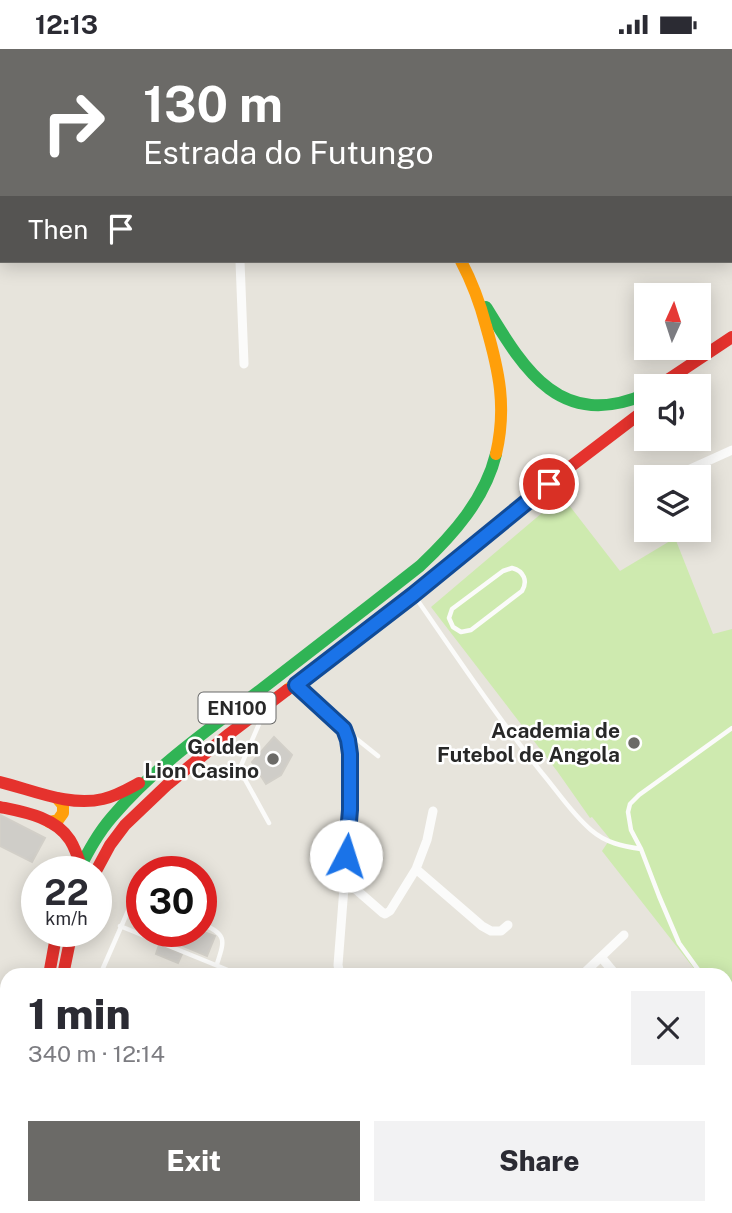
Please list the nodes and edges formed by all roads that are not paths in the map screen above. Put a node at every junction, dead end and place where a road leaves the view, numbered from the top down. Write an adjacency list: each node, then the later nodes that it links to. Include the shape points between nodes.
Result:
1 (240, 263): 5 (street)
2 (462, 263): 3 (main road, EN100)
3 (476, 291): 8 (main road, via 523,365 554,393 598,407); 19 (main road, EN100, via 495,359 502,414 493,464 474,503 443,545 420,566)
4 (732, 337): 6 (main road); 7 (main road)
5 (244, 364)
6 (676, 374)
7 (688, 374)
8 (634, 400)
9 (634, 418): 13 (main road, EN100)
10 (732, 450): 11 (street)
11 (699, 465)
12 (503, 571): 12 (lane, via 512,568 520,572 526,583 522,591 471,630 461,632 453,627 452,609)
13 (413, 595): 14 (main road, EN100); 26 (lane, via 577,817 604,839)
14 (296, 685): 15 (main road, EN100); 17 (street)
15 (261, 711): 25 (lane, via 240,768); 29 (main road, EN100, via 168,784 125,825)
16 (732, 728): 26 (lane, via 630,804 631,830)
17 (344, 729): 18 (lane); 31 (street, via 350,754)
18 (377, 756)
19 (154, 774): 21 (main road, via 108,799); 28 (main road, EN100, via 111,816)
20 (0, 782): 21 (main road)
21 (57, 798): 24 (main road, via 63,813)
22 (0, 807): 24 (main road)
23 (433, 811): 30 (street)
24 (49, 822): 27 (main road, via 68,837)
25 (268, 823)
26 (641, 849): 48 (lane, via 679,943)
27 (75, 856)
28 (86, 856)
29 (104, 856)
30 (416, 869): 31 (street, via 385,914); 33 (street, via 482,926 501,931)
31 (344, 879): 45 (street)
32 (126, 913): 34 (lane)
33 (508, 925)
34 (120, 926): 40 (lane); 43 (lane)
35 (217, 932): 40 (lane, via 223,944)
36 (624, 935): 39 (street)
37 (54, 947): 41 (main road)
38 (69, 947): 42 (main road)
39 (601, 957): 46 (street); 47 (street)
40 (217, 964): 44 (lane)
41 (49, 968)
42 (64, 968)
43 (104, 968)
44 (225, 968)
45 (339, 968)
46 (589, 968)
47 (610, 968)
48 (697, 968)

